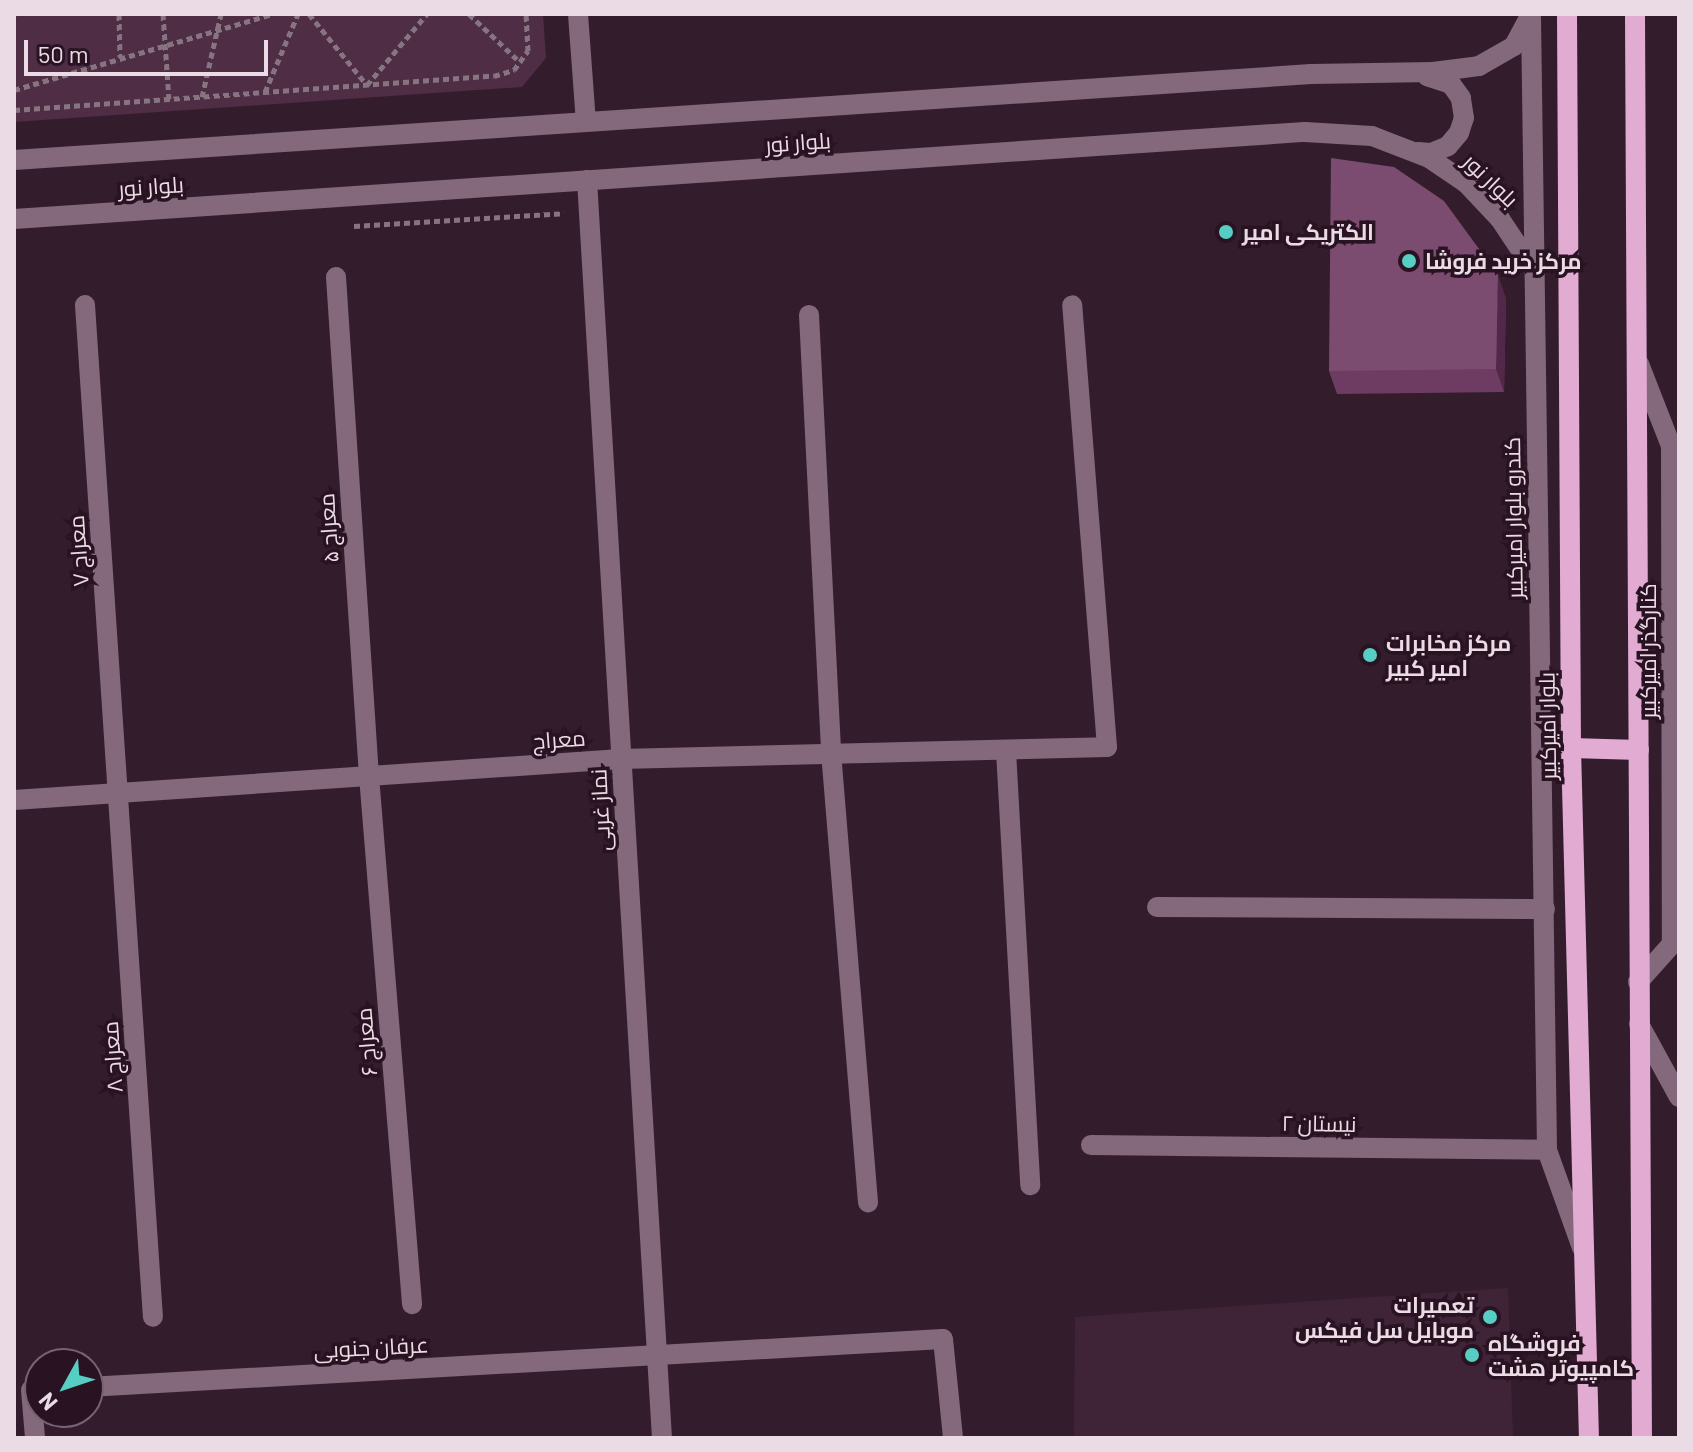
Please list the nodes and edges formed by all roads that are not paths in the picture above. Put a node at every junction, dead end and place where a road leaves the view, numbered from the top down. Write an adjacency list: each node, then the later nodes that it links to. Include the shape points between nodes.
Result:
1 (578, 14): 6 (street)
2 (1531, 14): 5 (street, بلوار نور, via 1514,46 1479,66); 11 (street, کندرو بلوار امیرکبیر)
3 (1567, 14): 17 (main road, بلوار امیرکبیر)
4 (1635, 14): 16 (main road)
5 (1417, 72): 6 (street, بلوار نور, via 1311,74); 7 (street, via 1451,84 1461,98 1464,118 1448,146)
6 (586, 122): 8 (street, بلوار نور)
7 (1414, 152): 9 (street, بلوار نور, via 1372,136 1305,132); 11 (street, بلوار نور, via 1466,183 1500,219)
8 (14, 160)
9 (587, 180): 10 (street, بلوار نور); 21 (street, نماز غربی)
10 (14, 219)
11 (1532, 267): 26 (street, کندرو بلوار امیرکبیر)
12 (336, 277): 22 (street, معراج ۵)
13 (85, 305): 23 (street, معراج ۷)
14 (1072, 305): 19 (street, معراج, via 1107,747)
15 (809, 315): 20 (street)
16 (1639, 364): 18 (main road); 27 (street, کنارگذر امیرکبیر, via 1671,446)
17 (1571, 748): 18 (main road); 35 (main road, بلوار امیرکبیر)
18 (1639, 750): 28 (main road)
19 (1006, 751): 20 (street, معراج); 33 (street)
20 (831, 752): 21 (street, معراج); 34 (street)
21 (621, 759): 22 (street, معراج); 38 (street, نماز غربی)
22 (369, 776): 23 (street, معراج); 36 (street, معراج ۶)
23 (119, 793): 24 (street, معراج); 37 (street, معراج ۸)
24 (14, 800)
25 (1157, 907): 26 (street)
26 (1545, 909): 32 (street, کندرو بلوار امیرکبیر)
27 (1676, 945): 28 (street)
28 (1638, 982): 29 (main road)
29 (1639, 1024): 30 (street); 43 (main road)
30 (1679, 1097)
31 (1091, 1145): 32 (street, نیستان ۲)
32 (1547, 1150): 35 (street, کندرو بلوار امیرکبیر)
33 (1030, 1185)
34 (868, 1202)
35 (1584, 1254): 42 (main road, بلوار امیرکبیر)
36 (412, 1304)
37 (153, 1317)
38 (656, 1354): 39 (street, عرفان جنوبی); 40 (street, نماز غربی); 41 (street, عرفان جنوبی, via 943,1339)
39 (104, 1386)
40 (662, 1438)
41 (953, 1438)
42 (1589, 1438)
43 (1642, 1438)

